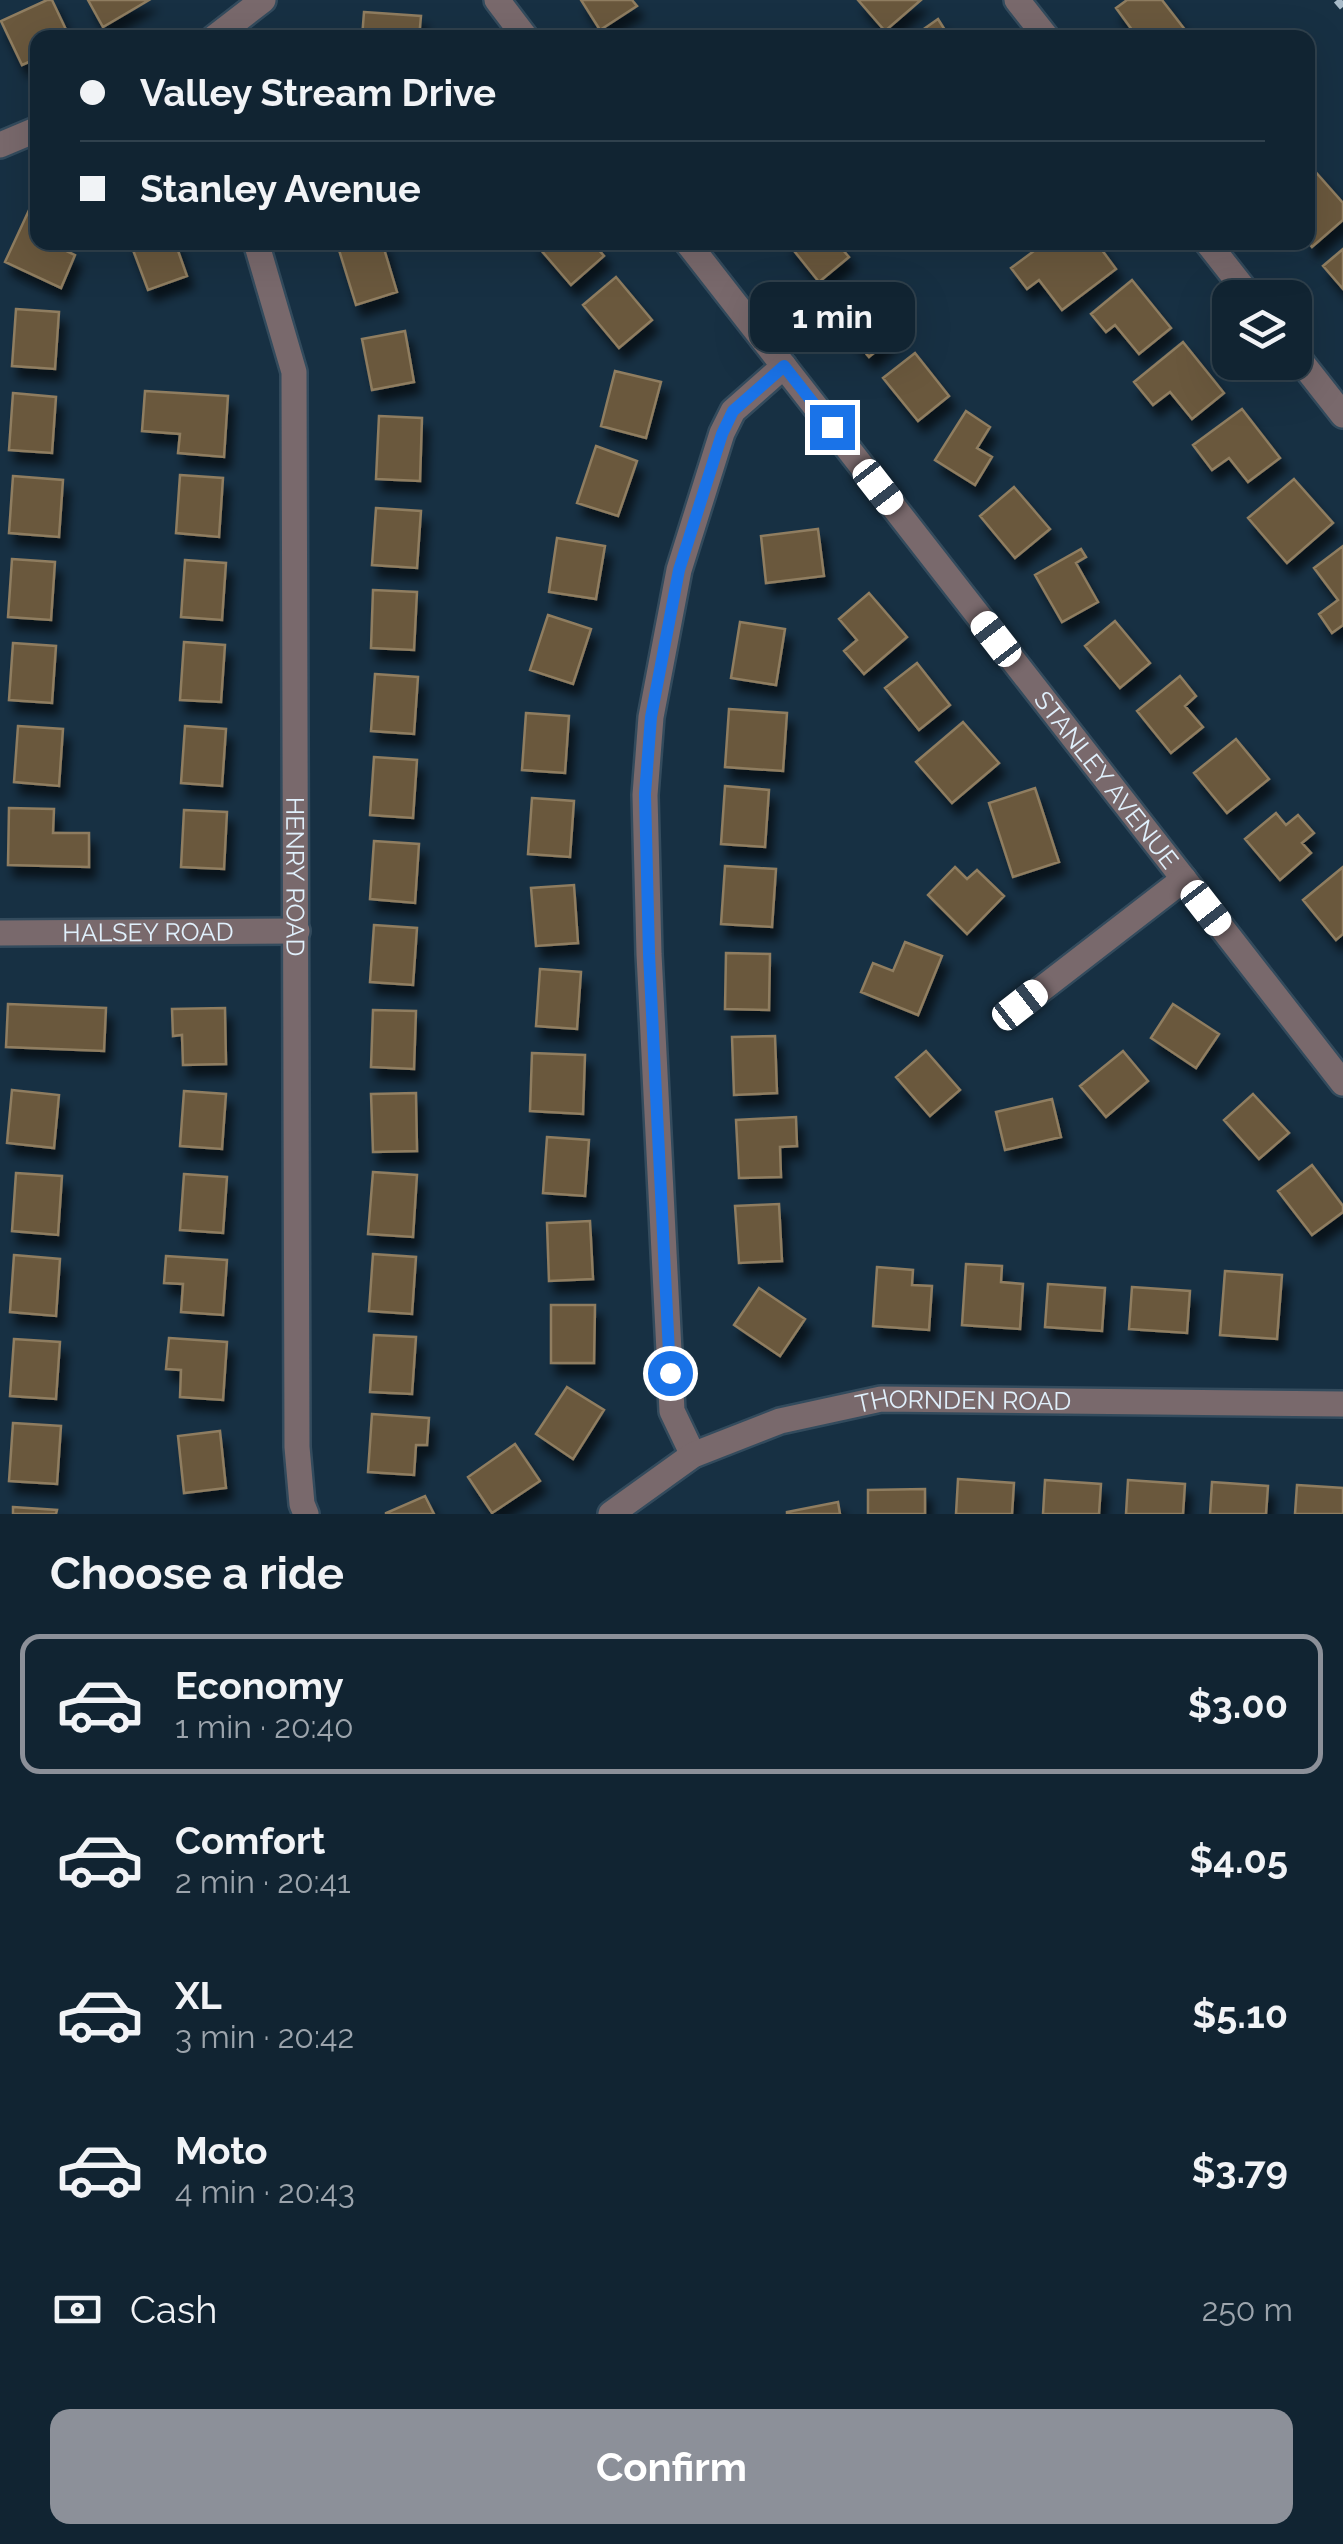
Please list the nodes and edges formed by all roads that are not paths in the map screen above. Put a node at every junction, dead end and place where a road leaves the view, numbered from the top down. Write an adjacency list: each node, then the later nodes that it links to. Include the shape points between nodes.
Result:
1 (262, 0): 4 (street)
2 (497, 0): 5 (street)
3 (1017, 0): 6 (street)
4 (224, 30)
5 (520, 30)
6 (1041, 30)
7 (30, 132): 8 (street)
8 (0, 145)
9 (258, 250): 17 (street, HENRY ROAD, via 294,372)
10 (693, 250): 13 (street, STANLEY AVENUE)
11 (1214, 250): 12 (street)
12 (1236, 280)
13 (784, 366): 16 (street, STANLEY AVENUE); 22 (street, via 733,411 722,434 679,570 651,717 645,794 649,954 672,1411)
14 (1312, 376): 15 (street)
15 (1343, 416)
16 (1184, 878): 19 (street); 20 (street, STANLEY AVENUE)
17 (297, 931): 18 (street, HALSEY ROAD); 23 (street, HENRY ROAD, via 297,1447)
18 (0, 932)
19 (1020, 1005)
20 (1343, 1083)
21 (1343, 1404): 22 (street, THORNDEN ROAD, via 881,1399 780,1421)
22 (693, 1455): 24 (street, THORNDEN ROAD)
23 (306, 1514)
24 (610, 1514)

